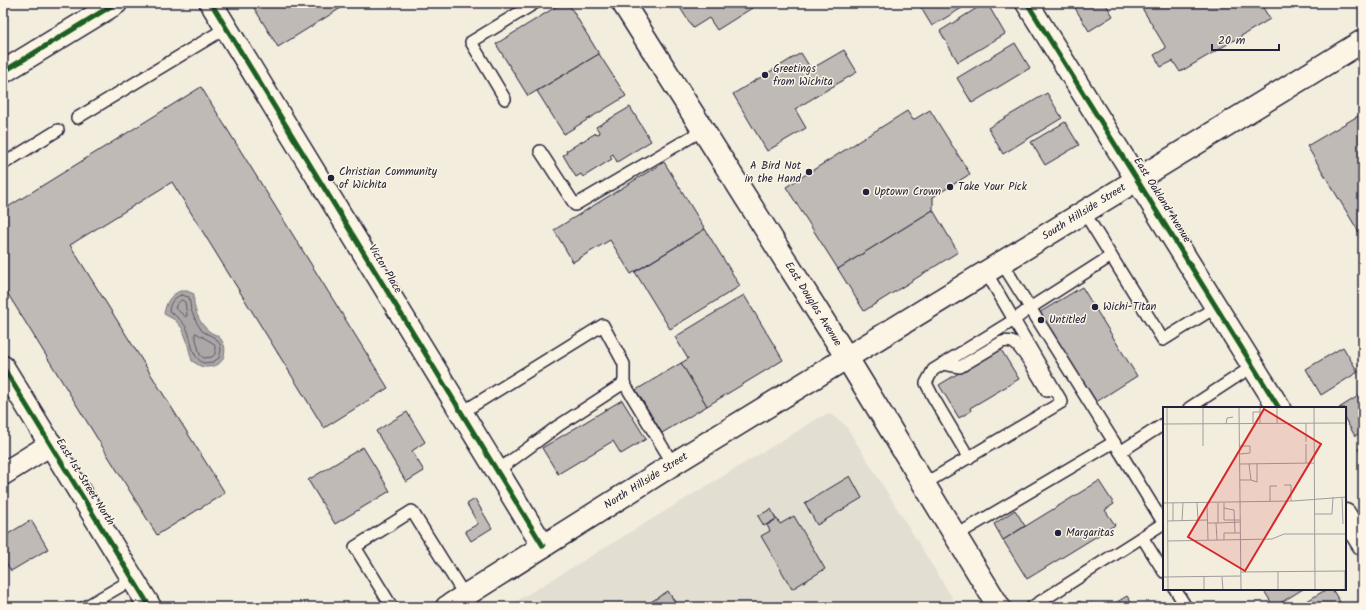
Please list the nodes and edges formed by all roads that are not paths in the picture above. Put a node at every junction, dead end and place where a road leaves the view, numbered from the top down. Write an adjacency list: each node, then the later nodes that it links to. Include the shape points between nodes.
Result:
1 (116, 3): 8 (main road)
2 (211, 3): 6 (main road, Victor Place)
3 (535, 3): 9 (lane, via 471,42)
4 (623, 3): 12 (main road, East Douglas Avenue)
5 (1027, 3): 15 (main road, East Oakland Avenue)
6 (226, 28): 10 (lane); 30 (main road, Victor Place)
7 (1363, 41): 15 (main road, South Hillside Street)
8 (3, 72)
9 (505, 99)
10 (77, 118)
11 (58, 130): 14 (lane)
12 (703, 130): 13 (lane, via 575,205); 22 (main road, East Douglas Avenue)
13 (540, 151)
14 (3, 164)
15 (1137, 179): 16 (main road, South Hillside Street); 19 (main road, East Oakland Avenue)
16 (1084, 212): 17 (lane); 18 (main road, South Hillside Street)
17 (1111, 256): 19 (lane, via 1163,340); 20 (lane)
18 (994, 267): 20 (lane); 21 (lane); 22 (main road, South Hillside Street)
19 (1216, 307): 24 (main road, East Oakland Avenue)
20 (1030, 308): 21 (lane); 32 (lane)
21 (1014, 320): 23 (lane); 27 (lane, via 1062,402)
22 (847, 358): 36 (main road, North Hillside Street); 39 (main road, East Douglas Avenue)
23 (943, 364): 27 (lane, via 960,367 1008,341 1015,344 1025,356); 35 (lane, via 933,370 926,382)
24 (1253, 366): 28 (lane); 29 (main road, East Oakland Avenue)
25 (3, 367): 33 (main road, East 1st Street North)
26 (624, 383): 30 (lane, via 624,364 603,325); 36 (lane); 37 (lane, via 558,426)
27 (1056, 405): 35 (lane)
28 (1191, 407)
29 (1278, 407)
30 (462, 413): 37 (main road, Victor Place)
31 (1163, 425): 34 (lane)
32 (1114, 442): 34 (lane); 43 (lane)
33 (51, 444): 38 (main road); 48 (main road, East 1st Street North)
34 (1120, 452): 41 (lane)
35 (969, 458): 39 (lane)
36 (673, 464): 46 (main road, North Hillside Street)
37 (497, 471): 46 (main road, Victor Place)
38 (3, 474)
39 (924, 484): 43 (main road, East Douglas Avenue)
40 (1346, 517): 45 (main road)
41 (1163, 521)
42 (1163, 524): 44 (lane)
43 (955, 536): 54 (main road, East Douglas Avenue)
44 (1142, 537): 47 (lane); 55 (lane)
45 (1363, 544)
46 (543, 546): 50 (main road, North Hillside Street)
47 (1163, 570)
48 (133, 579): 51 (lane); 52 (main road, East 1st Street North)
49 (1176, 590): 56 (lane)
50 (456, 602): 53 (lane, via 412,511 355,547)
51 (85, 607)
52 (150, 607)
53 (392, 607)
54 (999, 607)
55 (1032, 607)
56 (1186, 607)

